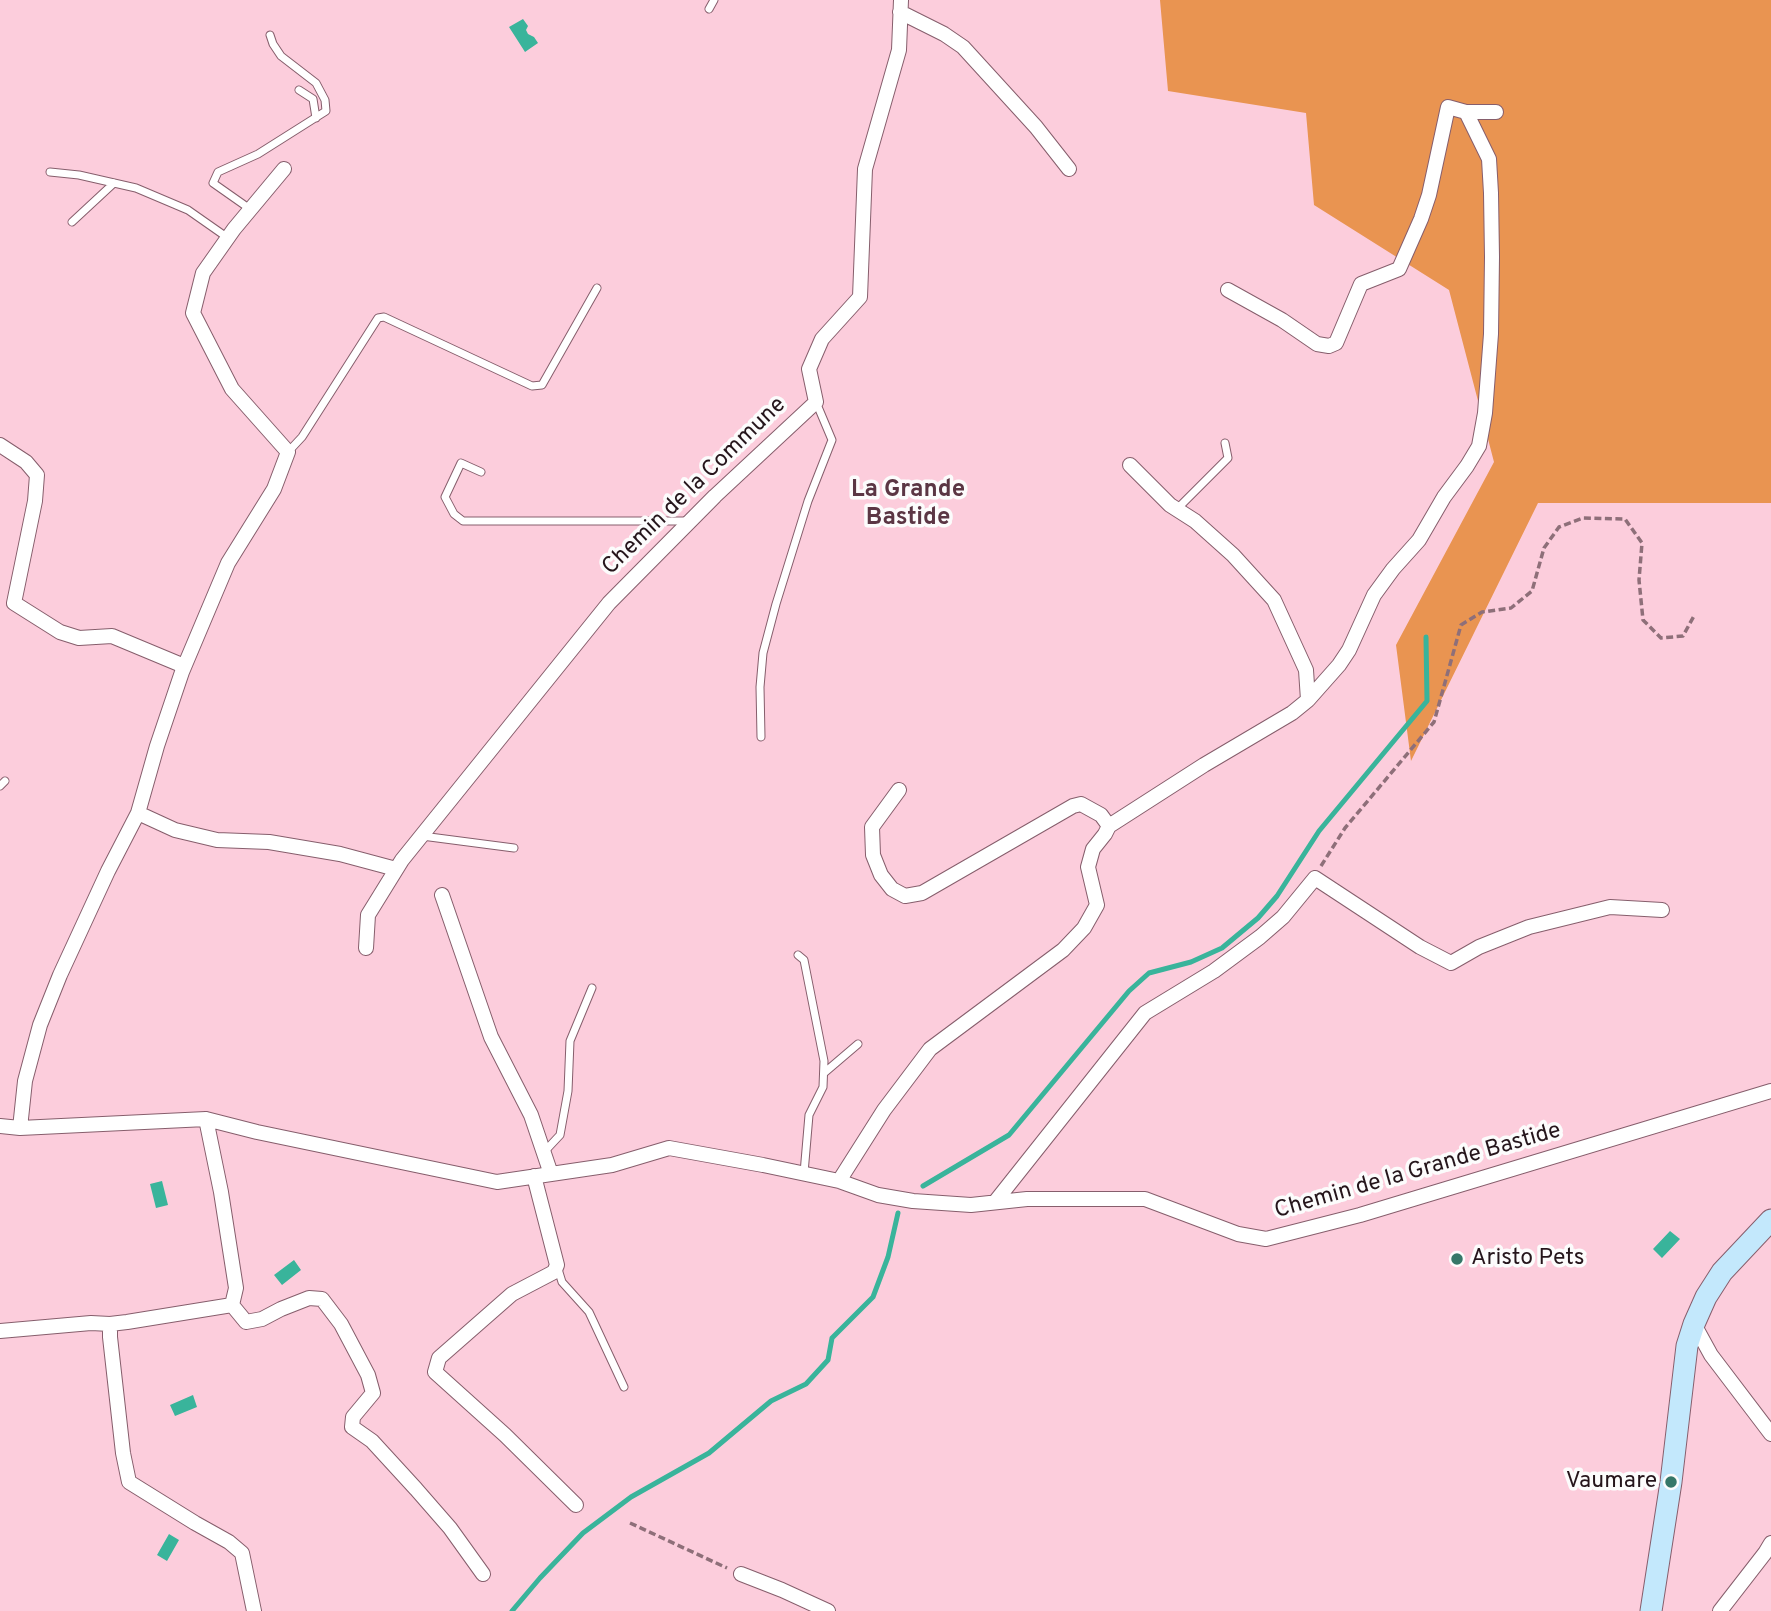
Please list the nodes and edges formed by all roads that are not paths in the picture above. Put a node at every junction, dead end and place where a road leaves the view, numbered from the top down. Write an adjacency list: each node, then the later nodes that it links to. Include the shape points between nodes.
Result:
1 (714, 0): 3 (lane)
2 (901, 6): 10 (street, via 963,47); 18 (street, Chemin de la Commune, via 899,50 865,169 860,298 822,339 809,369)
3 (709, 9)
4 (270, 35): 8 (lane, via 281,56 316,83 326,100 326,111)
5 (299, 90): 8 (lane, via 313,99)
6 (1466, 112): 7 (street); 17 (street, via 1448,107 1429,195 1399,269 1361,284 1336,343 1317,344); 27 (street, via 1489,159 1491,193 1491,334 1479,446 1419,540 1374,596 1339,665)
7 (1496, 112)
8 (316, 118): 13 (lane, via 258,155 218,172 213,183)
9 (284, 169): 13 (street)
10 (1069, 169)
11 (50, 172): 12 (lane)
12 (114, 183): 14 (lane); 15 (lane, via 188,210)
13 (251, 209): 15 (street)
14 (72, 222)
15 (228, 238): 21 (street, via 203,273 193,313 232,389)
16 (597, 288): 21 (lane, via 542,385 532,386 378,318)
17 (1228, 290)
18 (816, 401): 25 (street, Chemin de la Commune); 28 (lane, via 832,440 804,514 763,653)
19 (1225, 443): 24 (lane, via 1228,458)
20 (0, 445): 26 (street, via 37,475 14,603 60,632 79,638 112,636)
21 (288, 452): 26 (street, via 274,489 228,564)
22 (1130, 465): 24 (street)
23 (481, 472): 25 (lane, via 461,463 445,497 463,521)
24 (1177, 509): 27 (street, via 1233,555 1274,600 1306,670)
25 (691, 521): 32 (street, Chemin de la Commune, via 609,603)
26 (184, 666): 30 (street)
27 (1308, 699): 31 (street)
28 (761, 737)
29 (899, 790): 31 (street, via 872,827 873,855 881,875 905,896 922,893 1073,806 1082,804 1101,815)
30 (138, 813): 34 (street, via 175,830 217,840 269,842); 45 (street, via 86,917 40,1025)
31 (1109, 827): 50 (street, via 1093,849 1088,866 1097,905 1084,928 1063,950 930,1049)
32 (421, 836): 33 (lane); 34 (street, Chemin de la Commune)
33 (514, 848)
34 (396, 869): 37 (street, Chemin de la Commune, via 368,915)
35 (442, 895): 46 (street, via 491,1037 531,1115)
36 (1662, 909): 51 (street, via 1610,907 1552,921 1479,947 1451,963 1315,878 1260,937 1145,1013)
37 (366, 948)
38 (798, 956): 41 (lane, via 804,960)
39 (592, 988): 46 (lane, via 570,1041 560,1135)
40 (858, 1044): 41 (lane)
41 (824, 1073): 47 (lane, via 823,1087 809,1115)
42 (1771, 1091): 51 (street, Chemin de la Grande Bastide, via 1266,1239 1238,1234 1145,1199)
43 (206, 1119): 45 (street, Chemin de la Grande Bastide); 49 (street, Chemin de la Grande Bastide, via 497,1182); 54 (street, via 236,1288)
44 (0, 1126): 45 (street, Chemin de la Grande Bastide)
45 (20, 1129)
46 (544, 1152): 48 (street)
47 (804, 1173): 48 (street, Chemin de la Grande Bastide, via 669,1148 612,1165); 50 (street, Chemin de la Grande Bastide)
48 (551, 1174): 49 (street, Chemin de la Grande Bastide)
49 (534, 1176): 53 (street)
50 (839, 1181): 51 (street, Chemin de la Grande Bastide, via 913,1202)
51 (995, 1202)
52 (1771, 1220): 56 (main road, via 1722,1272)
53 (558, 1265): 58 (lane, via 562,1282 589,1312); 60 (street, via 554,1272 512,1294 439,1357 435,1372)
54 (232, 1305): 55 (street); 62 (street, via 246,1322 309,1298 322,1299 341,1324 373,1393 354,1417 352,1427 372,1440 416,1489)
55 (110, 1324): 57 (street); 64 (street, via 129,1482 242,1553)
56 (1694, 1324): 59 (street, via 1711,1355); 66 (main road, via 1687,1346)
57 (0, 1331)
58 (624, 1387)
59 (1771, 1434)
60 (576, 1505)
61 (1771, 1543): 67 (street)
62 (483, 1574)
63 (741, 1574): 65 (street)
64 (254, 1611)
65 (828, 1611)
66 (1651, 1611)
67 (1720, 1611)

